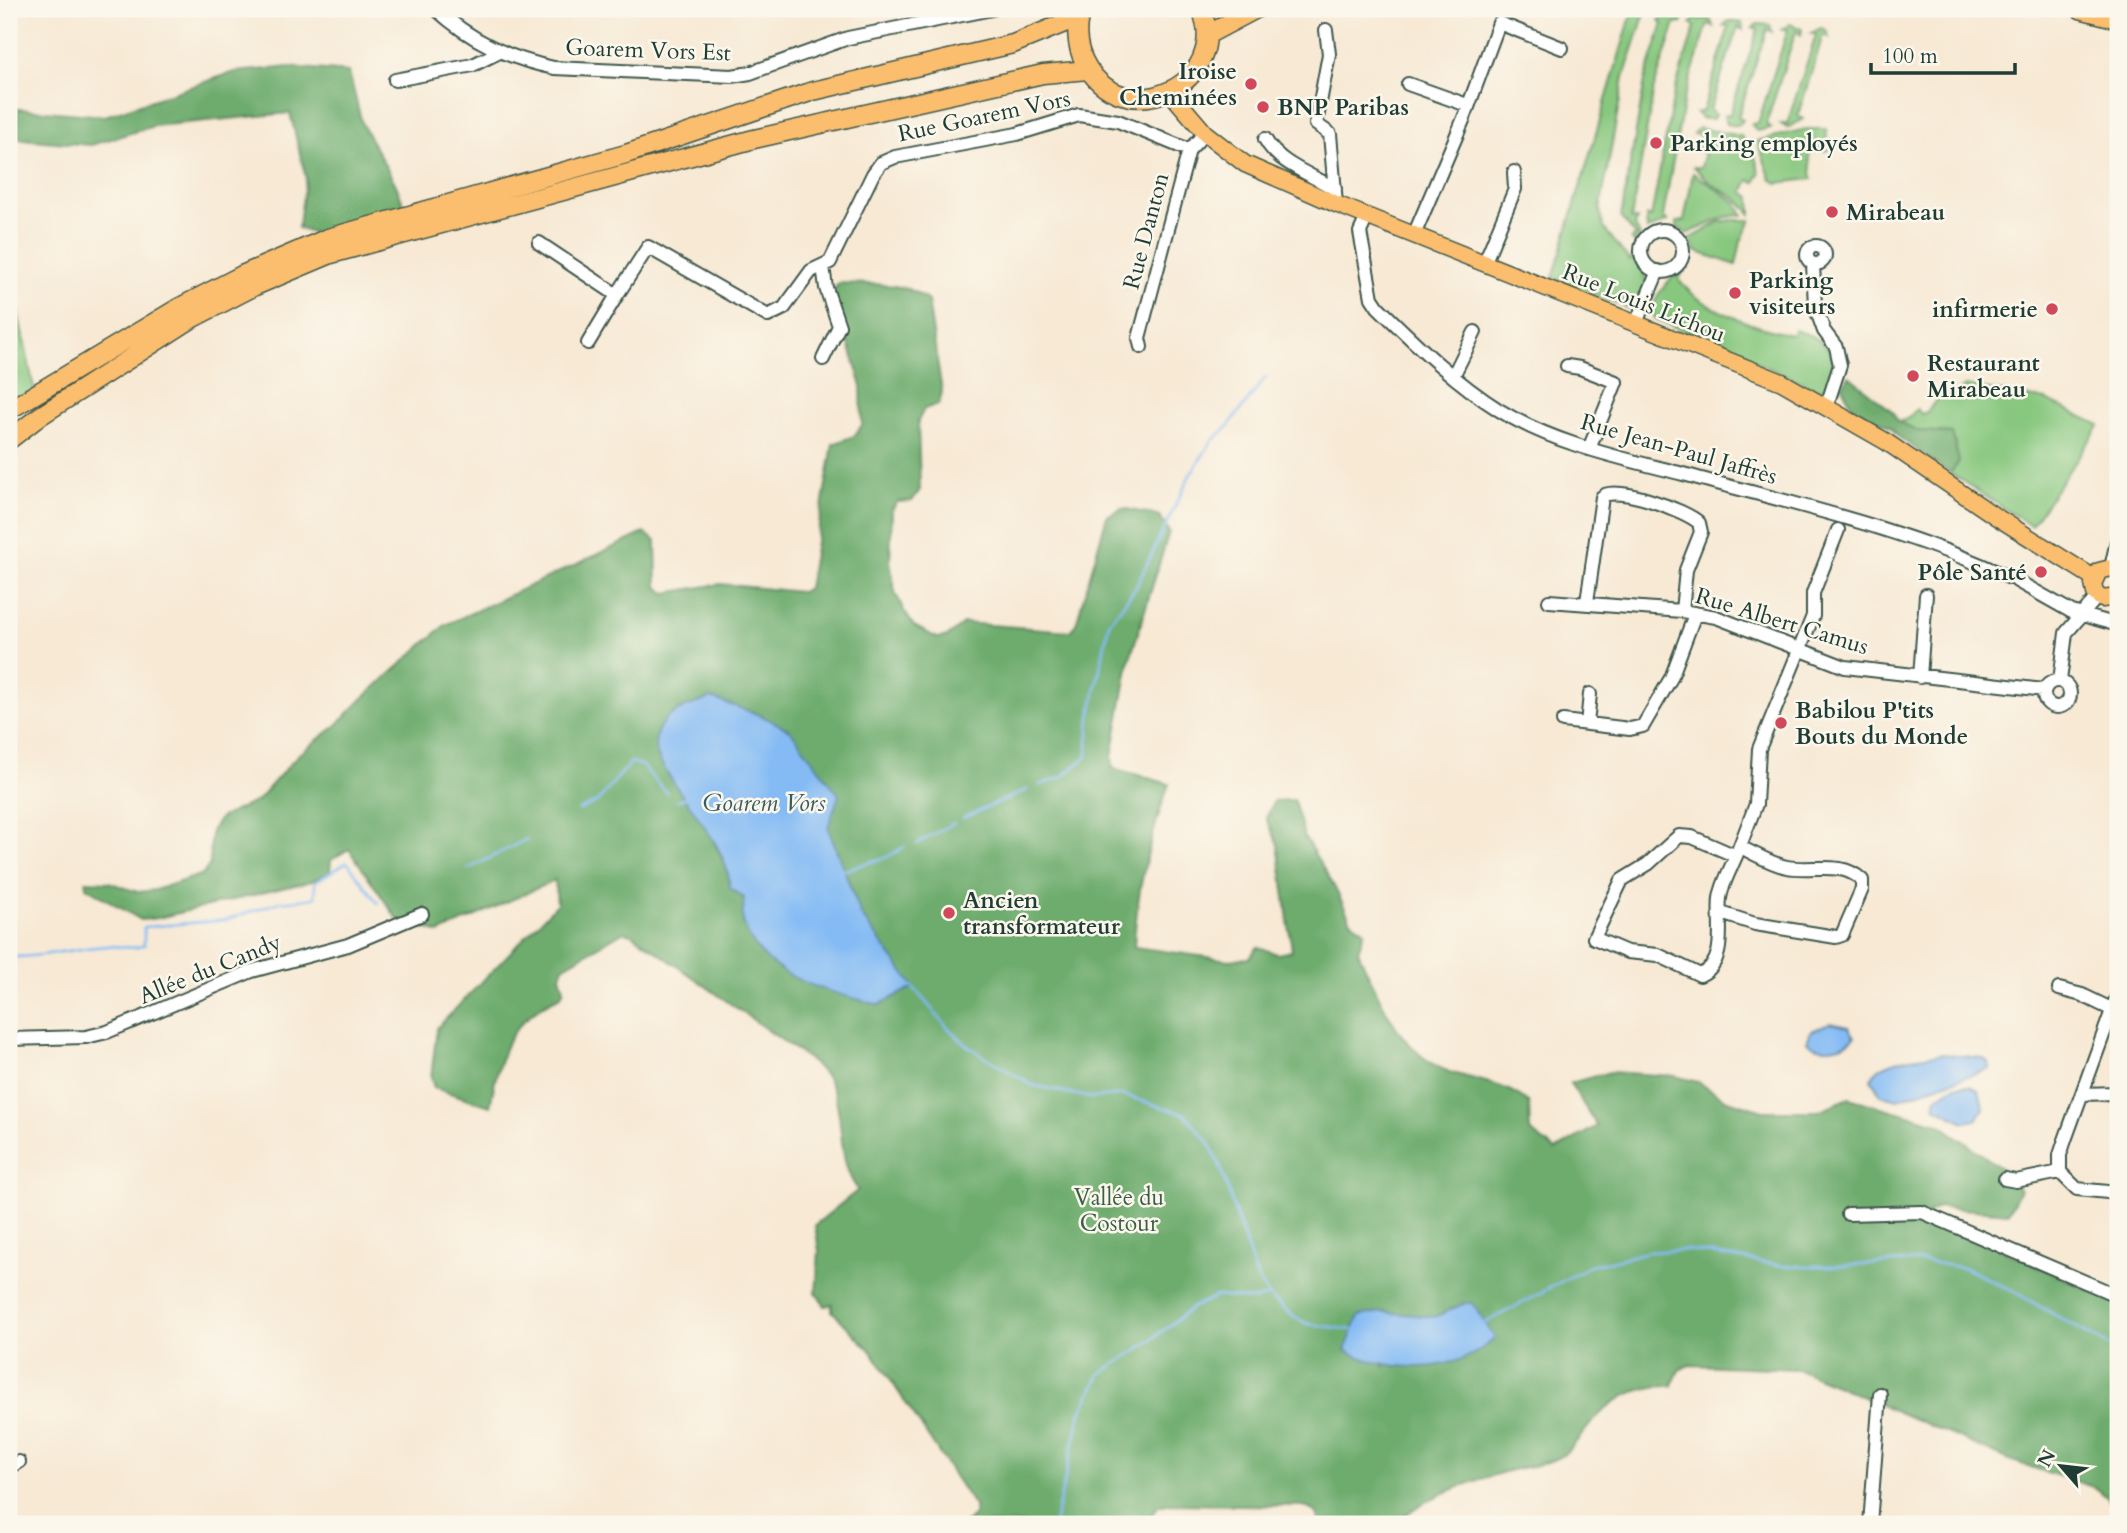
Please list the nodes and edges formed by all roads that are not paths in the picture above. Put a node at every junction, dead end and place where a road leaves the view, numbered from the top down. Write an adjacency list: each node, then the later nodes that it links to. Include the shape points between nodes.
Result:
1 (436, 9): 11 (street, Goarem Vors Est)
2 (992, 9): 11 (street, Goarem Vors Est, via 848,38 732,76 554,68)
3 (1201, 9): 9 (highway)
4 (1256, 9): 9 (highway)
5 (2080, 9): 7 (highway)
6 (1081, 13): 12 (highway, via 1077,39); 36 (highway, via 1013,44 813,91 626,154 328,238 205,294)
7 (2118, 19)
8 (1326, 30): 21 (street, via 1329,54 1316,124 1330,134)
9 (1207, 36): 15 (highway, via 1196,69)
10 (1562, 48): 16 (street, via 1499,23)
11 (499, 52): 13 (street, via 473,65)
12 (1088, 70): 15 (highway, via 1108,89 1134,98); 34 (highway, via 1043,74 754,139 331,254 255,286)
13 (395, 80)
14 (1408, 84): 16 (street)
15 (1170, 92): 17 (main road, Rue Louis Lichou)
16 (1467, 105): 23 (street)
17 (1205, 133): 19 (street, Rue Danton); 21 (main road, Rue Louis Lichou, via 1245,164)
18 (1265, 139): 21 (street, via 1278,158)
19 (1189, 150): 27 (street, Rue Goarem Vors, via 1118,121 1079,116 1017,134 895,157 881,163 873,174 837,250); 33 (street, Rue Danton, via 1139,338)
20 (1514, 172): 25 (street, via 1514,189)
21 (1335, 197): 22 (main road, Rue Louis Lichou)
22 (1367, 216): 23 (main road, Rue Louis Lichou); 38 (street, Rue Jean-Paul Jaffrès, via 1360,232 1372,298)
23 (1414, 235): 25 (main road, Rue Louis Lichou)
24 (539, 243): 29 (street)
25 (1484, 264): 30 (main road, Rue Louis Lichou)
26 (1813, 264): 39 (street, via 1815,306 1840,365)
27 (823, 266): 29 (street, Rue Goarem Vors, via 811,271 784,309 768,316 648,247); 35 (street, via 839,326)
28 (1658, 271): 30 (street)
29 (617, 295): 32 (street, Rue Goarem Vors)
30 (1636, 323): 39 (main road, Rue Louis Lichou)
31 (1475, 332): 38 (street)
32 (588, 343)
33 (1142, 347)
34 (126, 359): 42 (highway); 43 (highway)
35 (823, 359)
36 (91, 361): 40 (highway); 41 (highway)
37 (1567, 366): 44 (street, via 1616,383)
38 (1452, 376): 44 (street, Rue Jean-Paul Jaffrès, via 1500,410)
39 (1827, 405): 48 (main road, Rue Louis Lichou)
40 (9, 410)
41 (9, 419)
42 (9, 440)
43 (9, 449)
44 (1589, 449): 56 (street, Rue Jean-Paul Jaffrès, via 1865,522 1960,554)
45 (1838, 530): 58 (street, via 1814,593 1813,616)
46 (2118, 536): 47 (street)
47 (2115, 570): 48 (main road, via 2099,571)
48 (2094, 578): 50 (main road)
49 (1926, 594): 59 (street)
50 (2098, 596): 51 (main road, via 2106,600); 56 (street)
51 (2118, 597)
52 (1549, 601): 53 (street, Rue Albert Camus)
53 (1587, 602): 54 (street, Rue Albert Camus); 54 (street, via 1602,497 1611,492 1638,496 1699,523 1686,570)
54 (1682, 611): 55 (street, Rue Albert Camus)
55 (1695, 614): 58 (street, Rue Albert Camus, via 1716,617); 64 (street, via 1671,678 1643,726)
56 (2080, 614): 57 (street, Rue Jean-Paul Jaffrès); 60 (street, via 2062,646)
57 (2118, 625)
58 (1799, 651): 59 (street, Rue Albert Camus, via 1845,667); 65 (street, via 1759,749 1756,804)
59 (1920, 677): 61 (street, Rue Albert Camus)
60 (2060, 681): 61 (street); 61 (street, via 2070,691 2064,705 2050,705)
61 (2044, 690)
62 (1591, 694): 64 (street)
63 (1563, 720): 64 (street)
64 (1587, 724)
65 (1738, 851): 66 (street, via 1720,897); 66 (street, via 1786,867 1827,866 1856,875 1863,889 1842,935 1836,937 1755,924); 66 (street, via 1679,836 1622,880 1594,938 1627,952 1658,955 1700,975 1712,964 1721,940)
66 (1721, 913)
67 (422, 914): 71 (street, Allée du Candy, via 348,945 253,971 107,1032)
68 (2059, 989): 70 (street)
69 (2118, 995): 70 (street)
70 (2113, 1010): 73 (street)
71 (9, 1040)
72 (2118, 1093): 73 (street)
73 (2082, 1094): 74 (street, via 2060,1155)
74 (2060, 1172): 75 (street); 76 (street, via 2077,1189)
75 (2005, 1179)
76 (2118, 1193)
77 (1848, 1214): 78 (street, via 1913,1210 1931,1215)
78 (2118, 1296)
79 (1880, 1394): 80 (street)
80 (1870, 1524)

